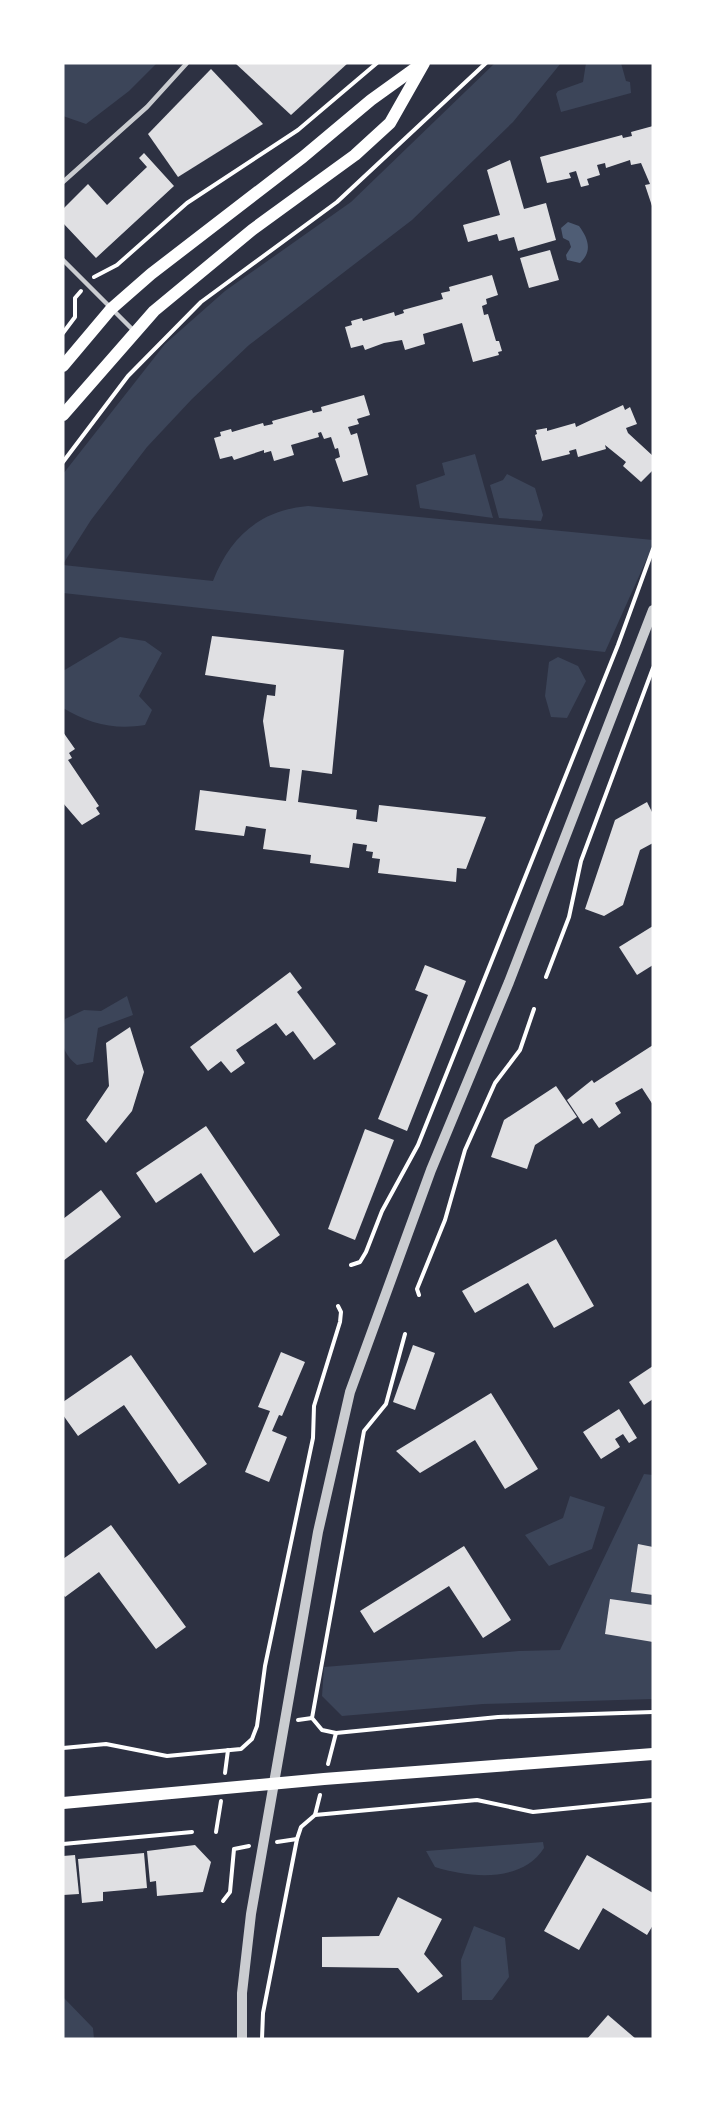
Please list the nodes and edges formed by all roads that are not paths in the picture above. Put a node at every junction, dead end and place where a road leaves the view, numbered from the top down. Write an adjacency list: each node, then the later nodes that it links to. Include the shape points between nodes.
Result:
1 (187, 63): 3 (lane, via 147,107)
2 (423, 63): 5 (main road, via 371,100); 6 (main road, via 390,123 320,183 198,273)
3 (63, 182)
4 (63, 260): 5 (lane)
5 (111, 309): 6 (lane); 7 (main road)
6 (135, 332): 8 (main road)
7 (63, 366)
8 (63, 415)
9 (653, 610): 11 (street, via 367,1341 342,1426 318,1532)
10 (653, 1755): 11 (main road)
11 (273, 1785): 12 (main road); 13 (street, via 251,1914 242,1993)
12 (63, 1803)
13 (242, 2039)

